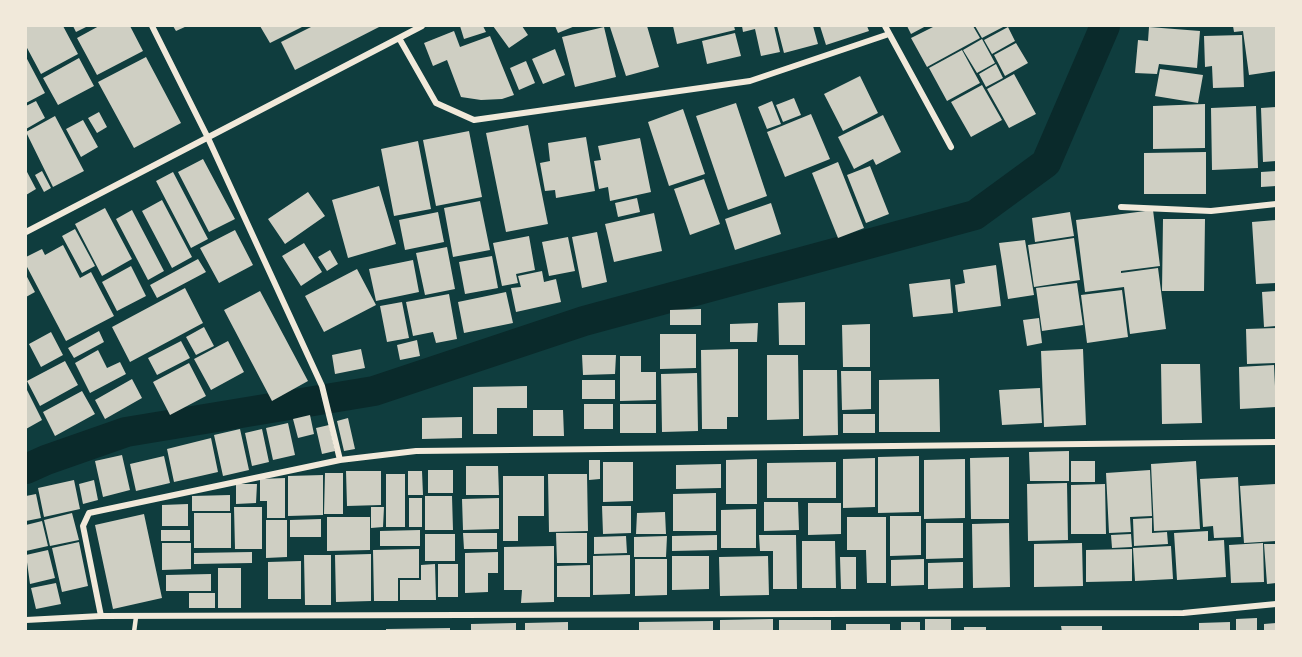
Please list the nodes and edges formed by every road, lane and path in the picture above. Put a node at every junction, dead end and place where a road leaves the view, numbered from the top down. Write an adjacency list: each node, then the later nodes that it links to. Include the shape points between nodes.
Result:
1 (152, 26): 6 (street)
2 (422, 26): 5 (street)
3 (885, 26): 4 (street)
4 (889, 34): 5 (street, via 750,81 474,120 436,103); 7 (street)
5 (399, 38): 6 (street)
6 (208, 138): 10 (street); 12 (street, via 322,386)
7 (951, 147)
8 (1276, 204): 9 (street, via 1211,211)
9 (1121, 207)
10 (26, 232)
11 (1276, 442): 12 (street, via 416,451)
12 (340, 460): 14 (street, via 89,513 83,526)
13 (1276, 604): 15 (street, via 1183,613)
14 (101, 616): 15 (street); 16 (street)
15 (136, 617): 17 (lane)
16 (26, 620)
17 (134, 632)

